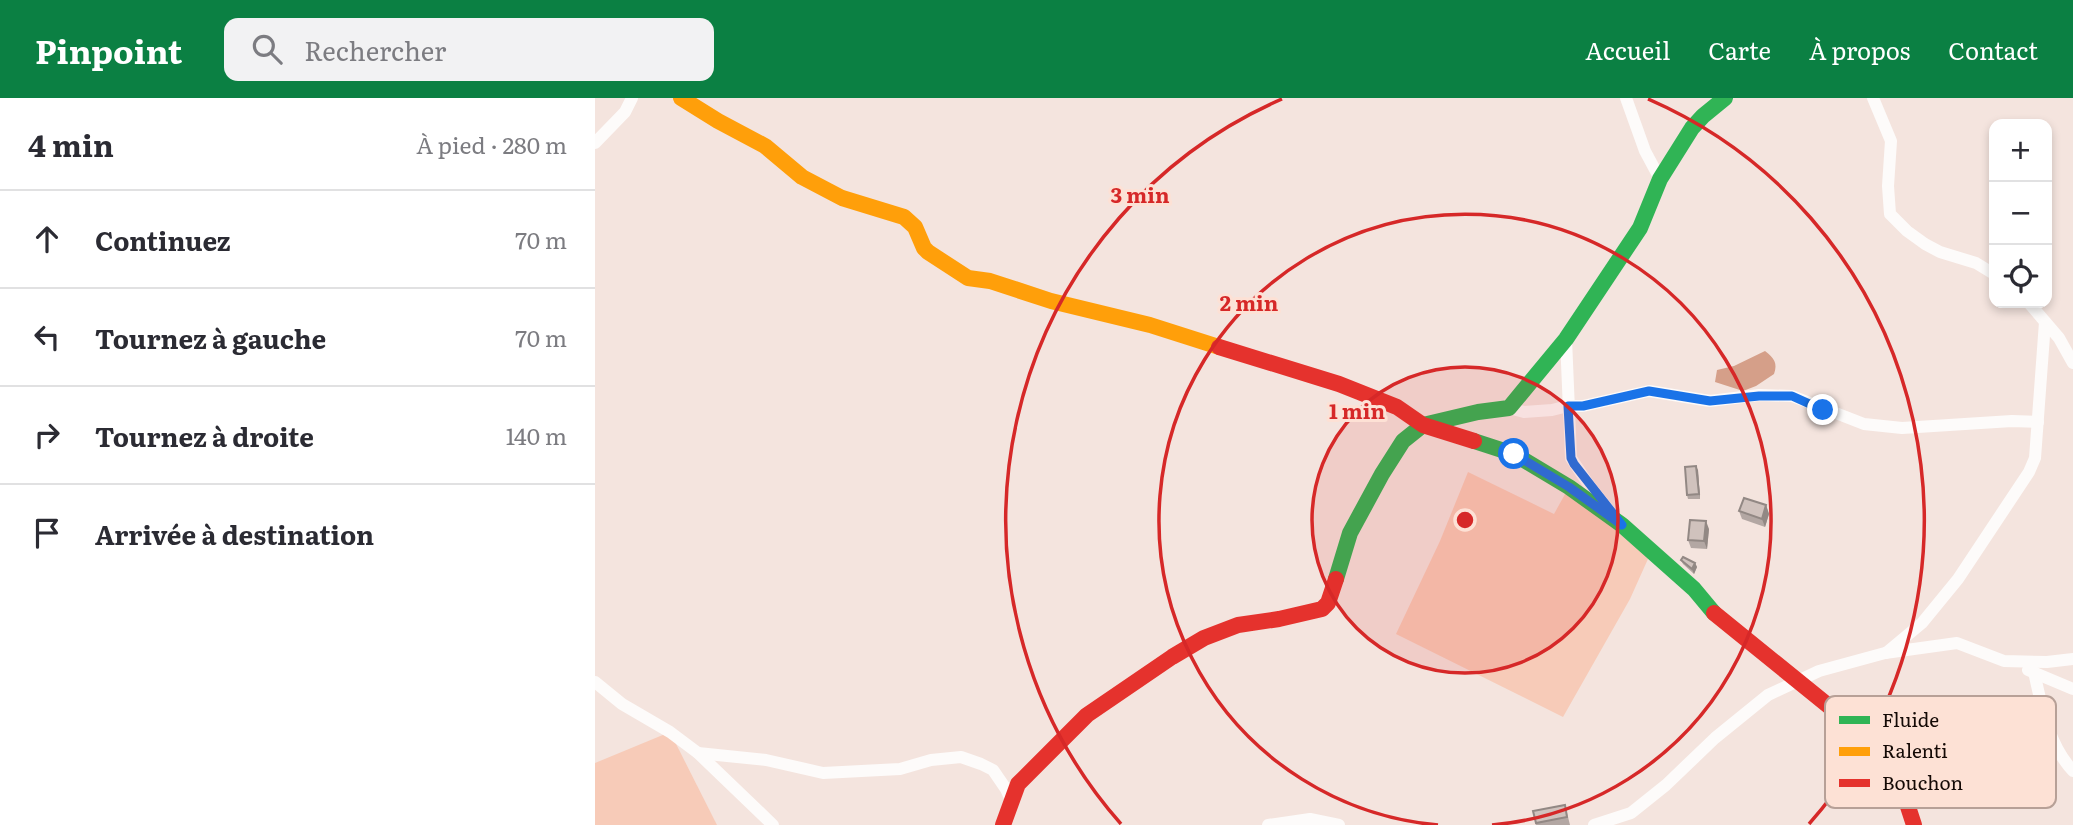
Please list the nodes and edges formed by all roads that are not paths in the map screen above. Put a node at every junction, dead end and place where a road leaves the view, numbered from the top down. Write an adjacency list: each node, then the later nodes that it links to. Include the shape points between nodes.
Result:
1 (632, 98): 6 (street)
2 (681, 98): 16 (street, via 765,146 802,177 842,198 904,217 928,252 968,278 1150,324 1339,384 1398,407)
3 (1626, 98): 7 (street)
4 (1725, 98): 7 (street, via 1692,128)
5 (1873, 98): 8 (street, via 1891,141 1890,214 1925,244)
6 (595, 143)
7 (1660, 179): 11 (street, via 1640,228)
8 (1989, 271)
9 (2033, 308): 10 (street)
10 (2045, 322): 12 (street); 15 (street)
11 (1566, 339): 13 (street); 14 (street)
12 (2073, 363)
13 (1568, 406): 14 (street, via 1524,412); 15 (street, via 1649,391 1710,401 1792,396 1864,424 1902,428); 17 (street, via 1571,458)
14 (1509, 408): 16 (street)
15 (2038, 422): 18 (street, via 2029,472 1972,559 1921,623)
16 (1423, 425): 17 (street, via 1514,454); 30 (street, via 1401,443 1363,509 1322,609 1238,625 1172,657 1087,715 1018,783)
17 (1622, 525): 22 (street, via 1694,589 1715,614)
18 (1885, 653): 20 (street, via 1957,643); 22 (street)
19 (2073, 659): 20 (street)
20 (2004, 661): 21 (street)
21 (2034, 672): 24 (street); 25 (street)
22 (1797, 680): 26 (street); 32 (street, via 1768,695)
23 (595, 682): 28 (street)
24 (2073, 689)
25 (2039, 696)
26 (1825, 703)
27 (2056, 745): 29 (street)
28 (698, 753): 30 (street, via 766,760 823,773 900,769 961,757 993,770); 33 (street)
29 (2073, 771)
30 (1011, 800): 34 (street)
31 (1908, 808): 39 (street)
32 (1632, 813): 37 (street); 38 (street)
33 (773, 825)
34 (1003, 825)
35 (1268, 825): 36 (street, via 1310,819)
36 (1339, 825)
37 (1594, 825)
38 (1617, 825)
39 (1914, 825)

